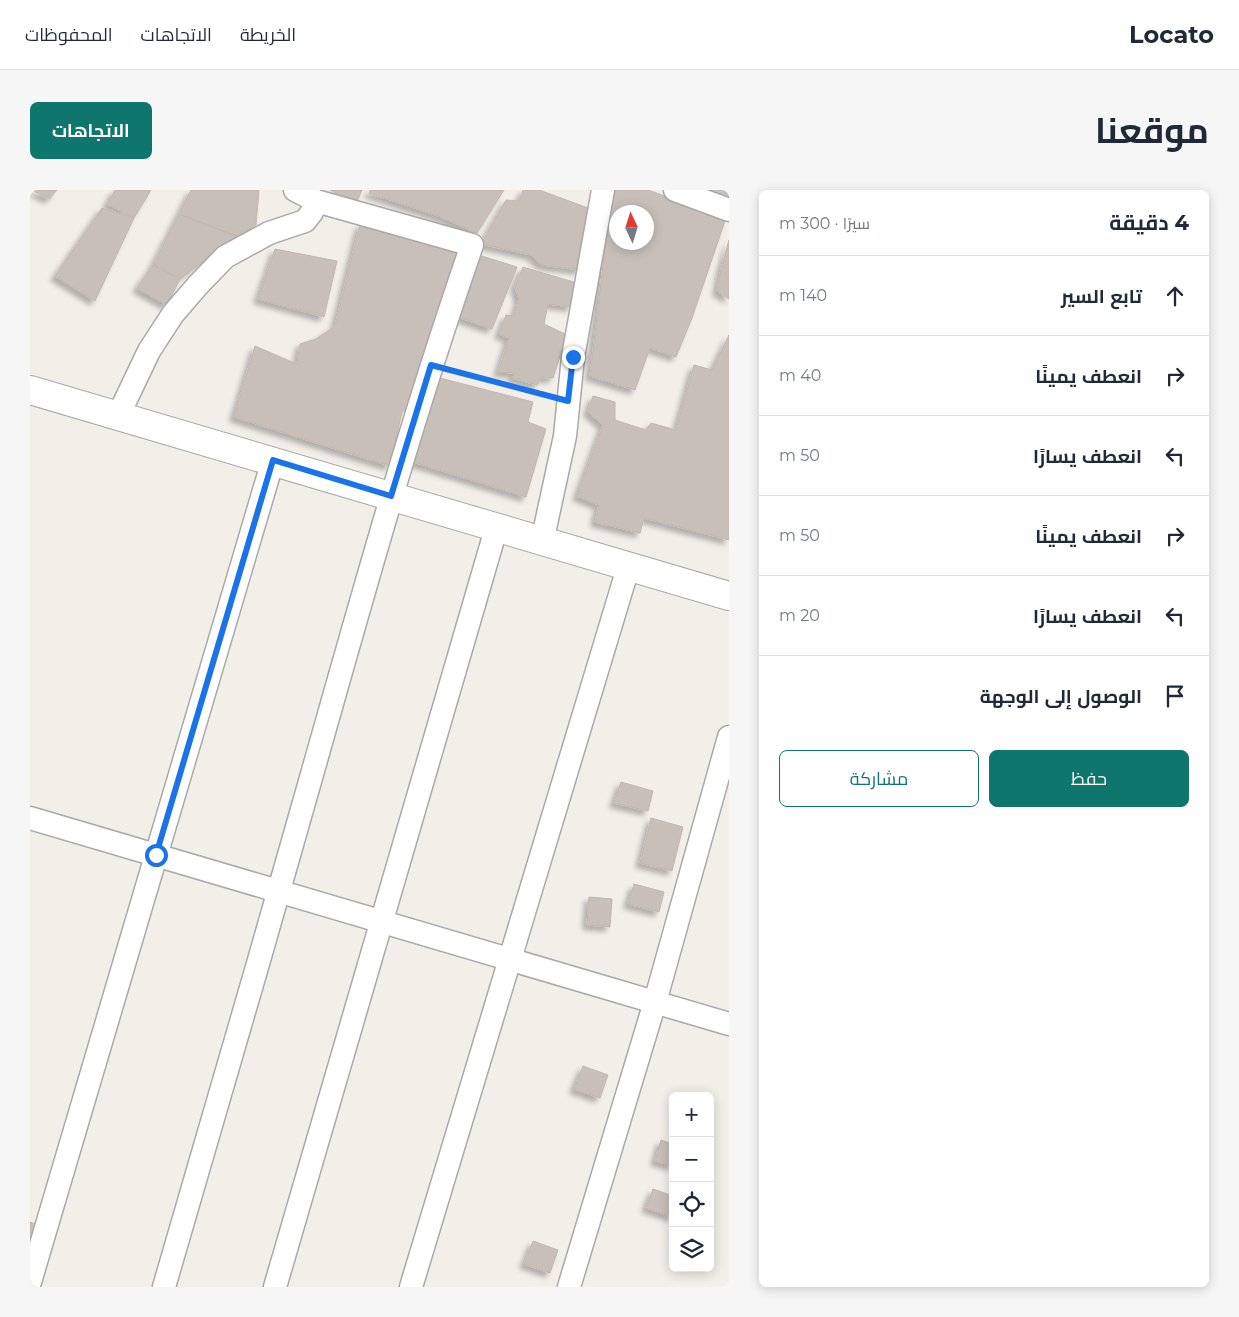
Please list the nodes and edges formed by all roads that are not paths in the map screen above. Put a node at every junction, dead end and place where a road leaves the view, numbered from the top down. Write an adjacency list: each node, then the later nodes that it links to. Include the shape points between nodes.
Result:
1 (295, 190): 4 (street)
2 (603, 190): 11 (street, via 573,357 565,436)
3 (675, 190): 5 (street)
4 (316, 201): 7 (street, via 305,221 268,233 225,257 198,285 173,314 149,351); 9 (street, via 472,245)
5 (729, 210)
6 (30, 390): 7 (street)
7 (118, 416): 8 (street)
8 (273, 460): 9 (street); 16 (street)
9 (391, 496): 10 (street); 17 (street)
10 (496, 529): 11 (street); 18 (street)
11 (542, 542): 12 (street)
12 (628, 568): 13 (street); 19 (street)
13 (729, 596)
14 (729, 737): 20 (street)
15 (30, 818): 16 (street)
16 (156, 855): 17 (street); 22 (street)
17 (279, 891): 18 (street); 23 (street)
18 (382, 922): 19 (street); 24 (street)
19 (510, 959): 20 (street); 25 (street)
20 (655, 1002): 21 (street); 26 (street)
21 (729, 1024)
22 (30, 1282)
23 (164, 1287)
24 (275, 1287)
25 (411, 1287)
26 (569, 1287)

